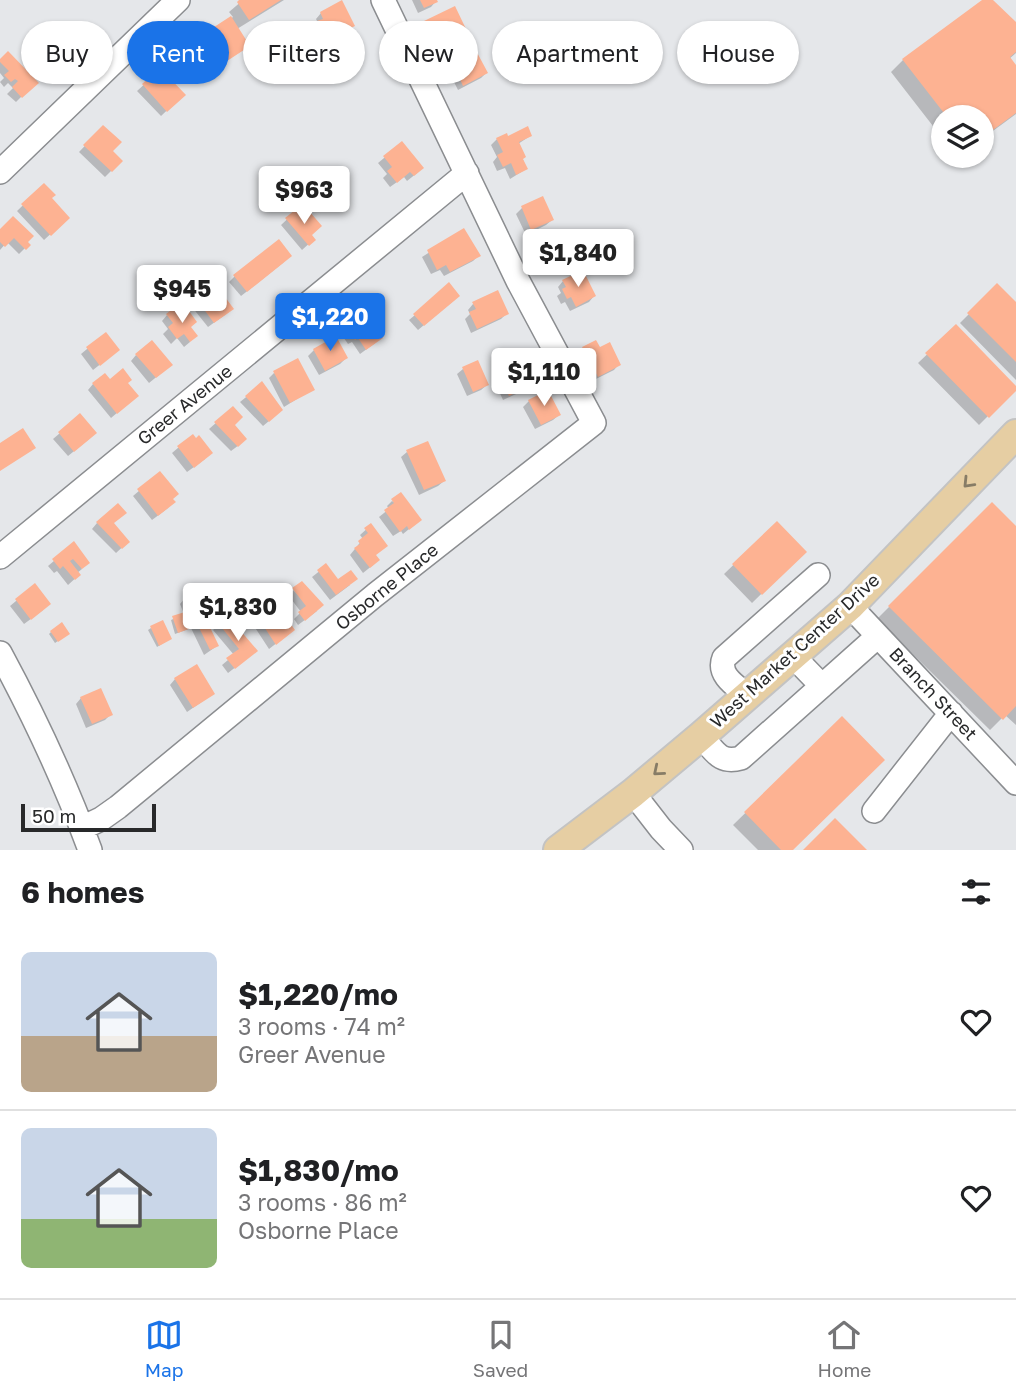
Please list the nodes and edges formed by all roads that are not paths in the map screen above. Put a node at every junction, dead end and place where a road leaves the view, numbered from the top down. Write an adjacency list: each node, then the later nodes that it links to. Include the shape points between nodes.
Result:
1 (178, 0): 3 (street)
2 (383, 0): 4 (street)
3 (0, 172)
4 (467, 173): 6 (street, Greer Avenue); 19 (street, Osborne Place, via 594,423 375,595 118,807)
5 (1014, 440): 8 (main road, West Market Center Drive, one-way to 8)
6 (0, 557)
7 (818, 575): 13 (street, via 724,659 723,673)
8 (850, 606): 9 (street, Branch Street); 11 (main road, West Market Center Drive)
9 (878, 636): 12 (street); 14 (street, Branch Street)
10 (0, 653): 19 (street)
11 (793, 656): 12 (street); 13 (main road, West Market Center Drive)
12 (822, 686): 15 (street, via 741,758 722,758)
13 (748, 696): 15 (main road, West Market Center Drive)
14 (951, 713): 16 (street, Branch Street); 18 (street)
15 (701, 736): 17 (main road, West Market Center Drive, one-way to 17)
16 (1016, 783)
17 (633, 793): 21 (main road, West Market Center Drive); 22 (street)
18 (874, 811)
19 (82, 828): 20 (street)
20 (90, 850)
21 (558, 850)
22 (681, 850)

